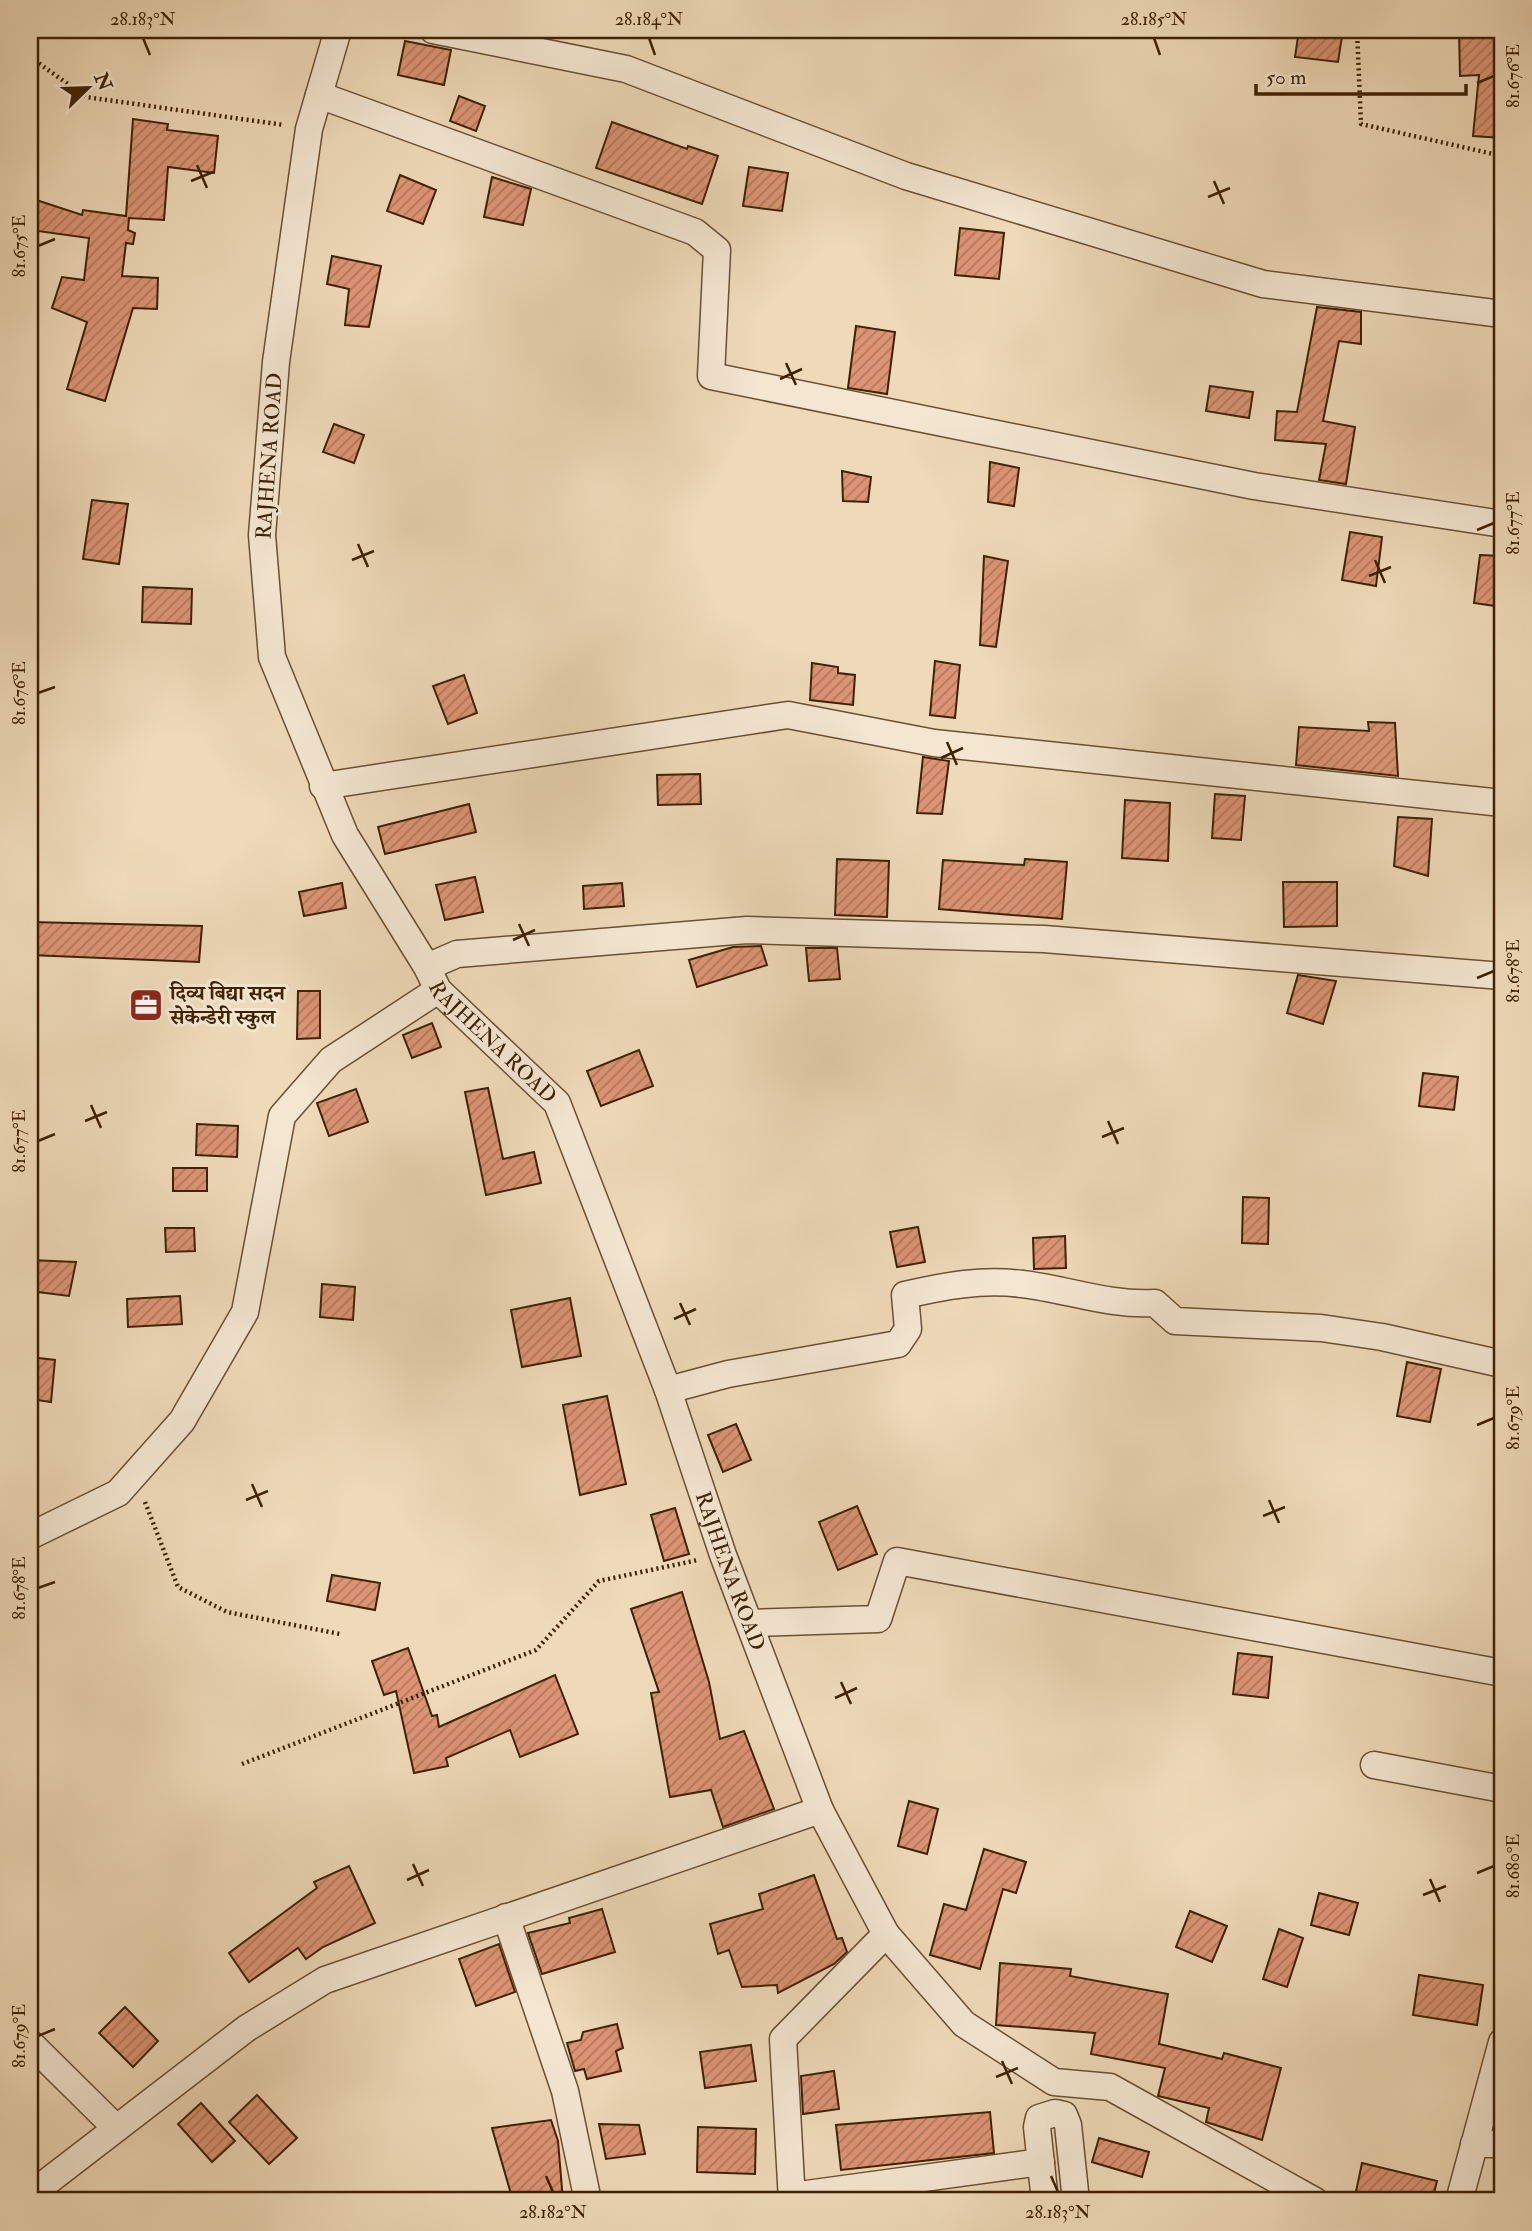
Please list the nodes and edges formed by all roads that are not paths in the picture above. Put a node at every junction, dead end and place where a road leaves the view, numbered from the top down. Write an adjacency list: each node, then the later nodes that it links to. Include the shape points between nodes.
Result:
1 (338, 30): 3 (street, RAJHENA ROAD)
2 (433, 30): 4 (street, via 626,69 906,176 1263,284)
3 (319, 95): 5 (street, via 695,232 716,250 711,376 1254,486); 6 (street, RAJHENA ROAD, via 309,128 276,362 262,535 272,657)
4 (1502, 314)
5 (1502, 524)
6 (323, 786): 7 (street, via 788,715 934,743); 9 (street, RAJHENA ROAD, via 345,835)
7 (1502, 803)
8 (1502, 976): 9 (street, via 1044,939 747,930 457,954)
9 (432, 978): 11 (street, RAJHENA ROAD, via 557,1103); 12 (street, via 331,1060 282,1116 245,1312 182,1421 118,1493)
10 (1502, 1364): 11 (street, via 1382,1337 1321,1328 1175,1321 1155,1303 1130,1305 1023,1283 962,1282 905,1295 908,1329 898,1344 728,1374)
11 (668, 1390): 13 (street, RAJHENA ROAD)
12 (30, 1536)
13 (750, 1623): 14 (street, via 878,1619 897,1561); 17 (street, RAJHENA ROAD)
14 (1502, 1673)
15 (1374, 1765): 16 (street)
16 (1502, 1789)
17 (820, 1811): 18 (street); 19 (street, RAJHENA ROAD)
18 (506, 1917): 24 (street, via 325,1980 247,2028); 30 (street, via 565,2091)
19 (886, 1934): 22 (street, RAJHENA ROAD, via 964,2024); 29 (street, via 783,2039)
20 (1502, 2042): 25 (street)
21 (30, 2043): 24 (street)
22 (1054, 2082): 23 (street); 33 (street, via 1110,2087)
23 (1052, 2122): 27 (street); 32 (street)
24 (116, 2128): 28 (street)
25 (1474, 2144): 26 (street); 34 (street)
26 (1502, 2144)
27 (1041, 2162): 29 (street); 31 (street)
28 (30, 2194)
29 (792, 2199)
30 (588, 2201)
31 (1045, 2201)
32 (1076, 2201)
33 (1315, 2201)
34 (1459, 2201)

